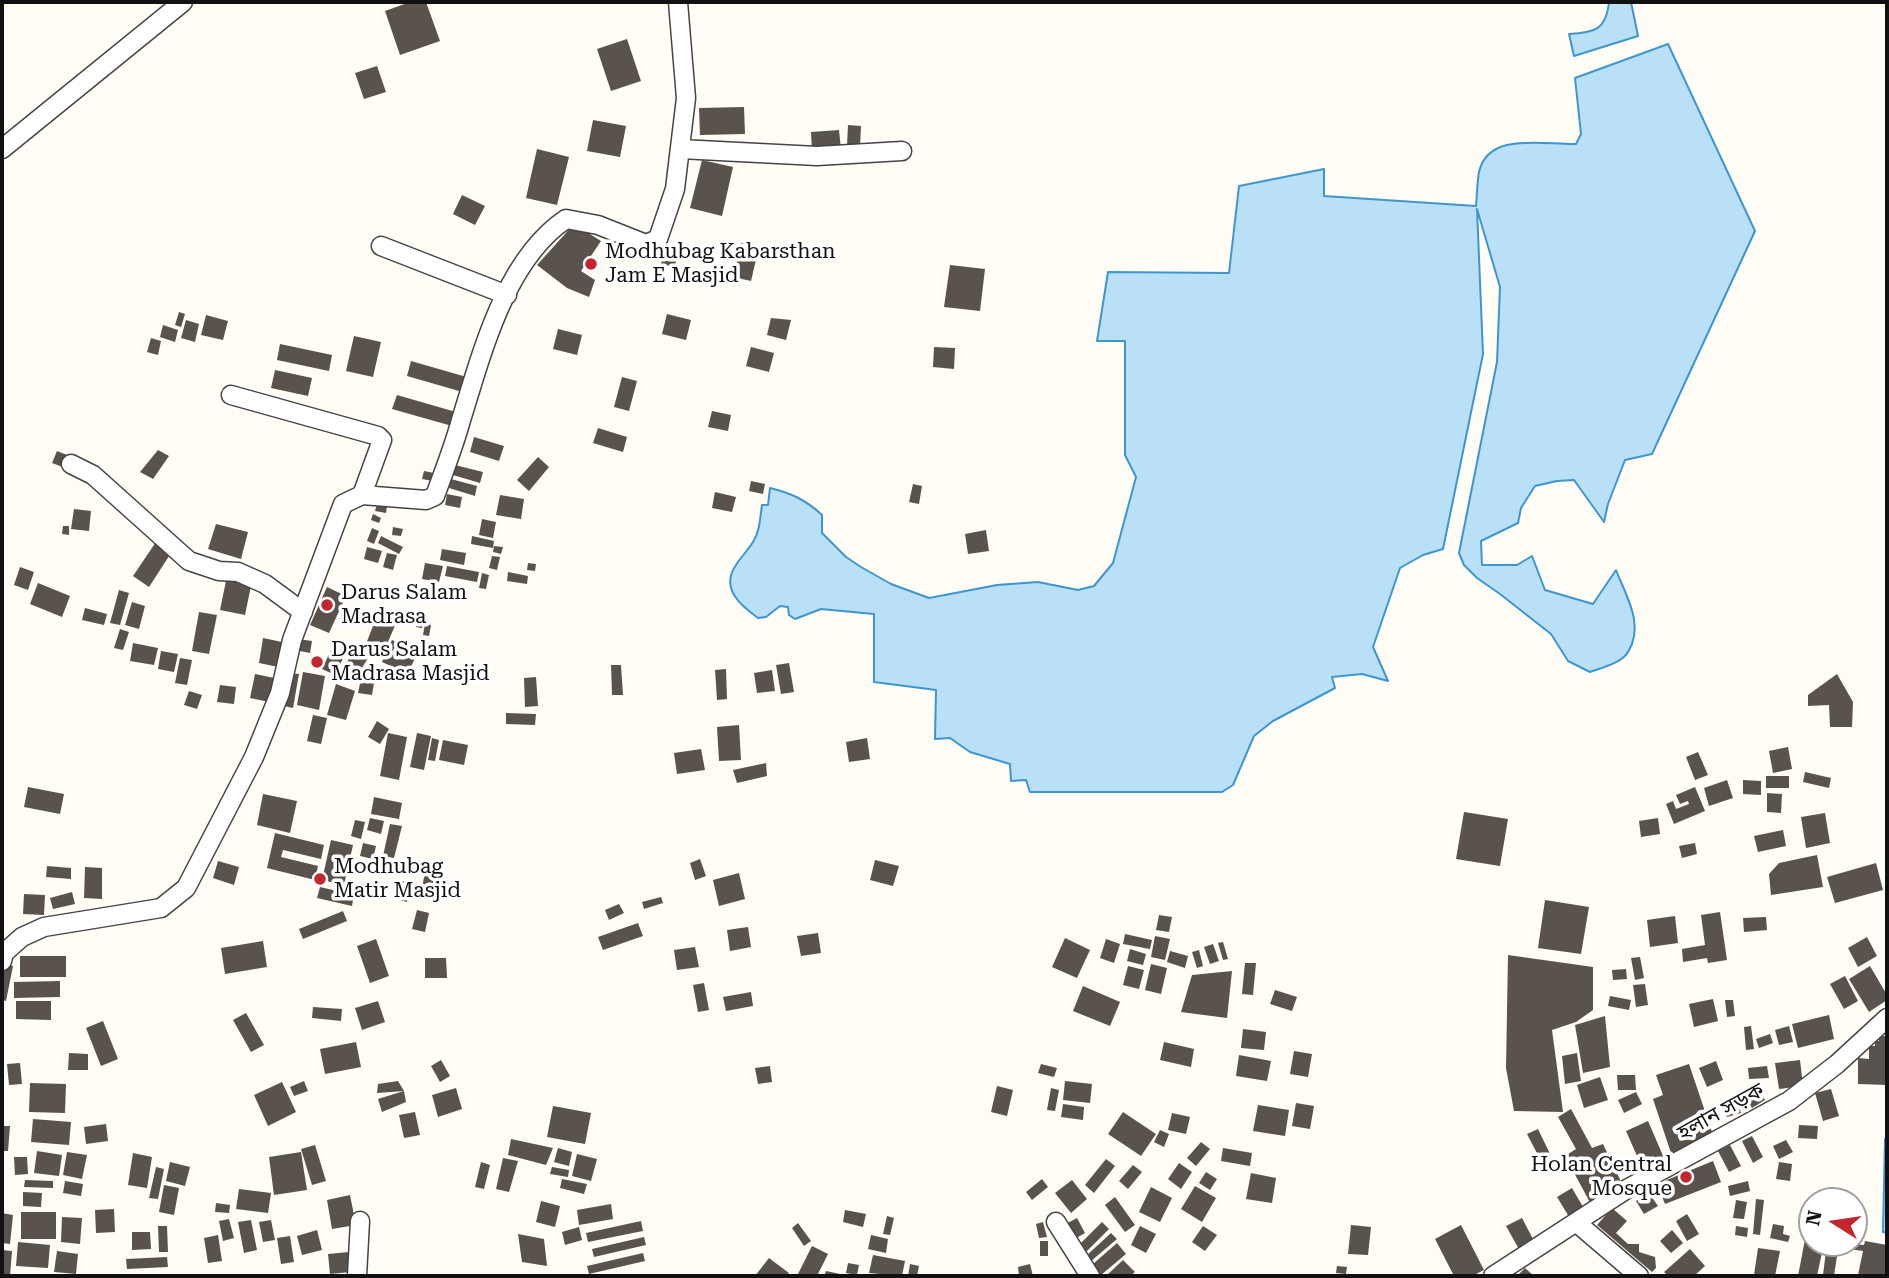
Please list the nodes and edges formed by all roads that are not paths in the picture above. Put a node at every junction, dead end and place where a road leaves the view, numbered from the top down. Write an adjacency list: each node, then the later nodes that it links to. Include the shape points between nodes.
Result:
1 (183, 2): 3 (street)
2 (678, 2): 4 (street, via 686,98)
3 (2, 149)
4 (680, 149): 5 (street, via 817,156); 7 (street, via 675,189 658,239 646,244 598,225 566,219 536,245)
5 (902, 151)
6 (381, 246): 7 (street)
7 (507, 295): 10 (street, via 477,367 435,496 426,500)
8 (231, 395): 10 (street, via 378,436 382,440)
9 (71, 464): 11 (street, via 93,475 189,561 256,579)
10 (362, 495): 11 (street, via 343,504)
11 (303, 611): 12 (street, via 280,693 254,757 186,888 160,908 44,927 22,937 4,953)
12 (2, 961)
13 (1887, 1018): 16 (street, হলান সড়ক, via 1789,1101 1627,1189)
14 (360, 1221): 17 (street)
15 (1056, 1222): 18 (street)
16 (1577, 1223): 19 (street, হলান সড়ক); 20 (street)
17 (357, 1276)
18 (1090, 1276)
19 (1493, 1276)
20 (1639, 1276)

